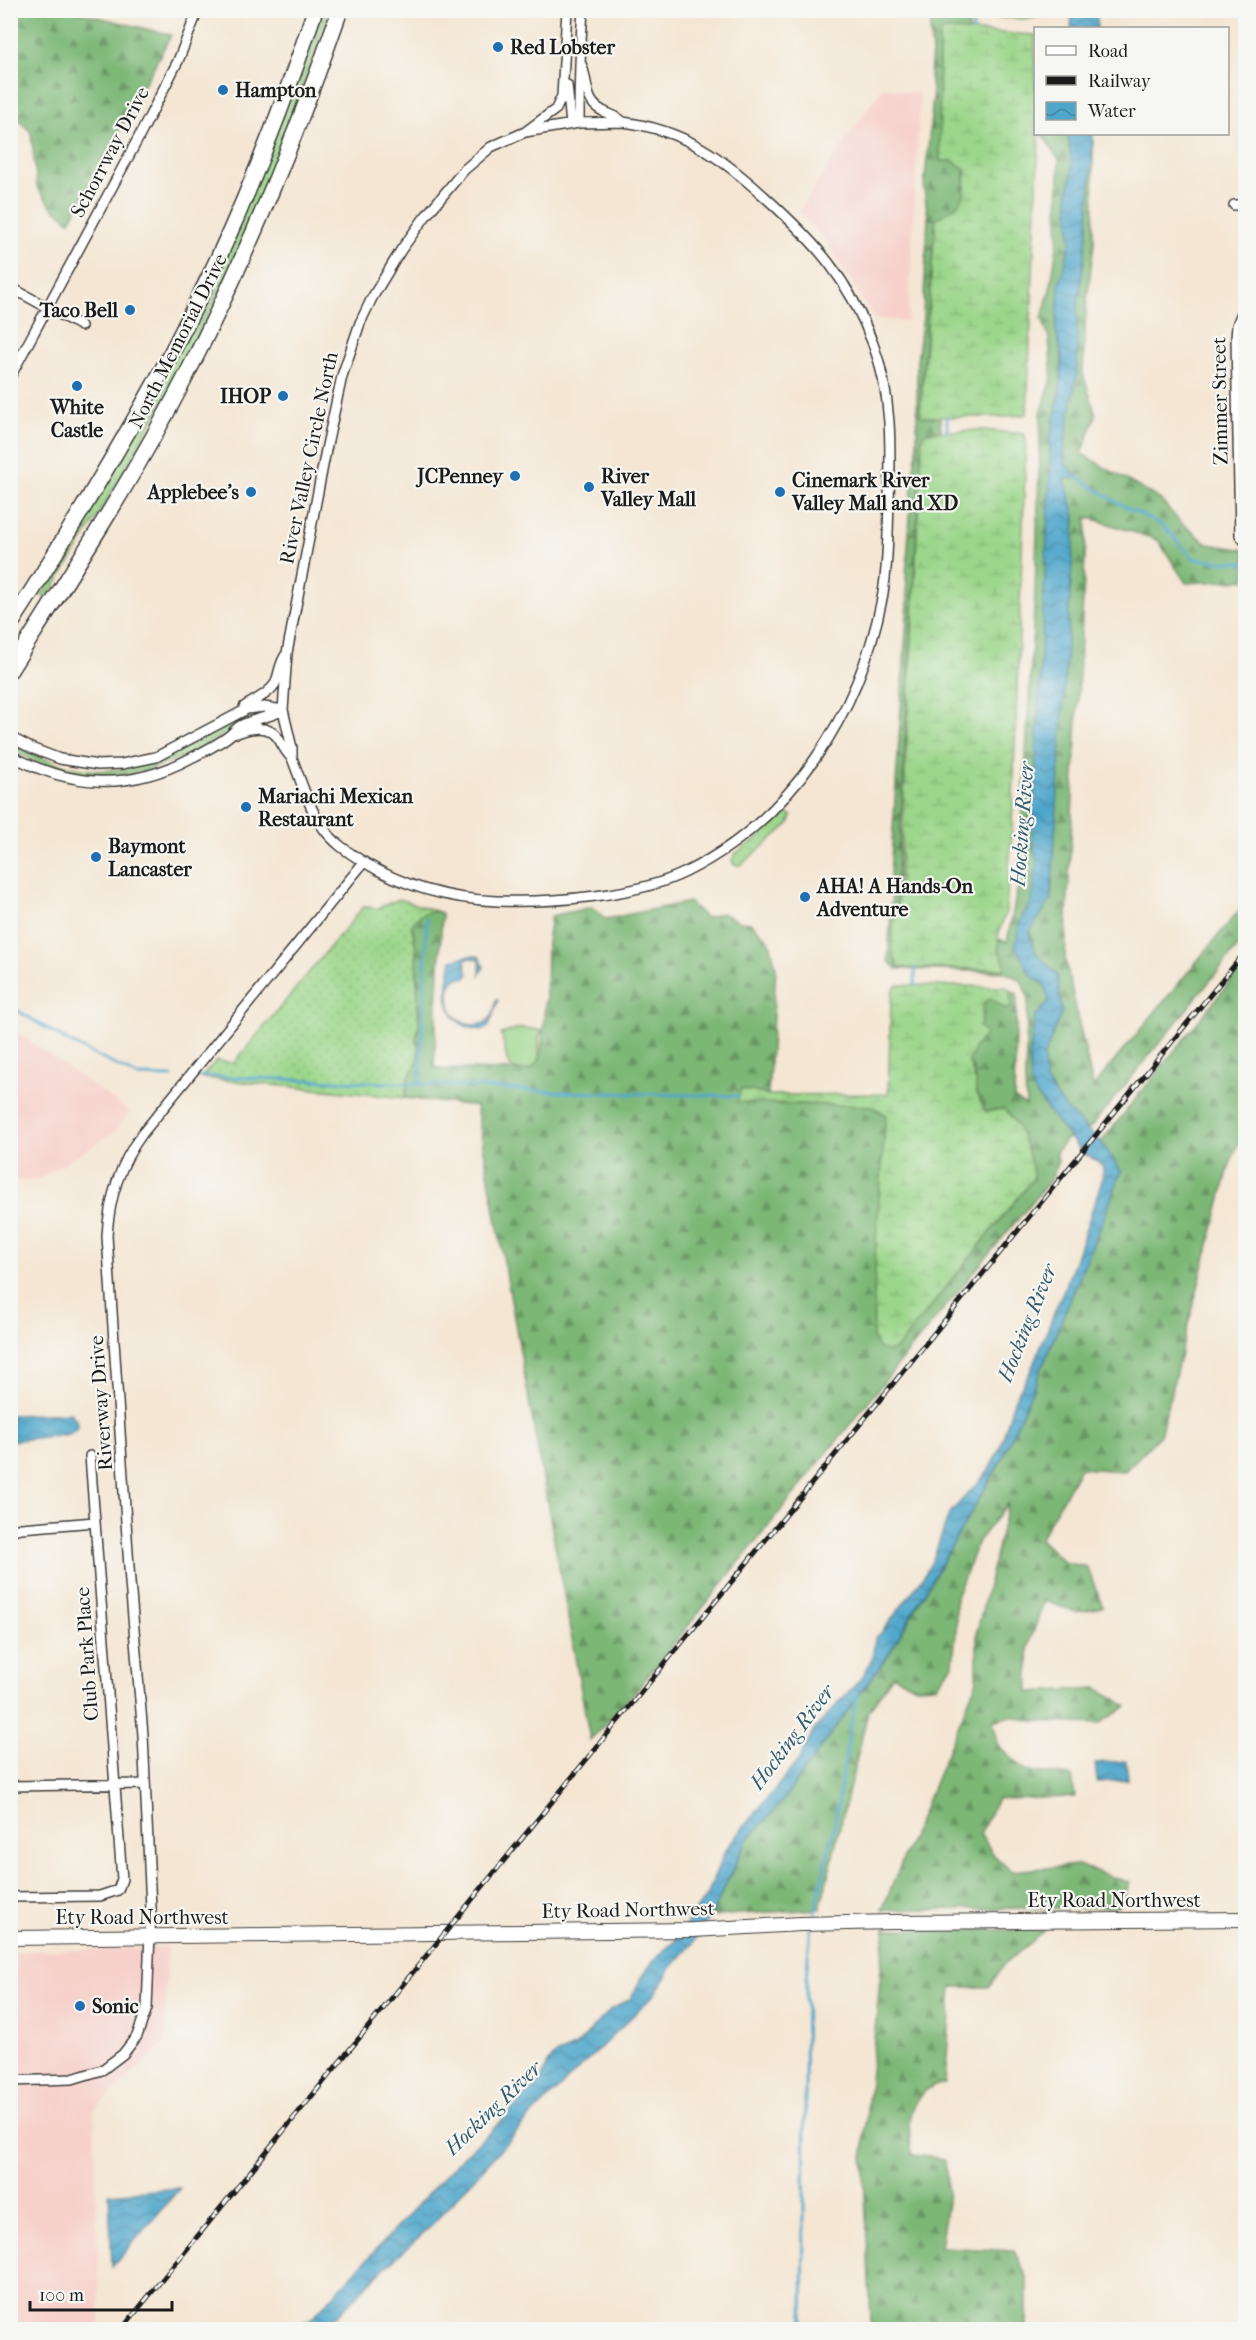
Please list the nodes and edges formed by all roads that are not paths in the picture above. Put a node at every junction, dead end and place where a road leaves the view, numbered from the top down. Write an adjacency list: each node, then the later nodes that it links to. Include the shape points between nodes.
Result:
1 (198, 10): 15 (street, Schorrway Drive, via 178,61)
2 (315, 10): 19 (main road, North Memorial Drive, via 243,201 176,344 104,473)
3 (340, 10): 21 (main road, North Memorial Drive, via 287,157 247,251 179,390 122,491)
4 (567, 10): 7 (street)
5 (583, 10): 6 (street)
6 (581, 64): 8 (street, via 593,103); 9 (street)
7 (565, 65): 9 (street); 10 (street, via 562,96 556,110)
8 (623, 122): 9 (street, River Valley Circle North); 28 (street, via 690,141 728,164 812,240 858,308 884,380 890,442 886,569 868,651 836,726 804,777 756,827 685,873 626,891 505,901 434,893 398,881)
9 (575, 124): 10 (street, River Valley Circle North)
10 (525, 132): 20 (street, River Valley Circle North, via 491,147 454,181 401,250 361,321 333,415)
11 (1234, 205): 12 (street)
12 (1245, 205)
13 (10, 287): 15 (street)
14 (1245, 303): 18 (street, Zimmer Street, via 1236,339)
15 (49, 308): 16 (street); 17 (street, Schorrway Drive)
16 (81, 327)
17 (10, 377)
18 (1243, 539)
19 (10, 625)
20 (287, 653): 22 (street, River Valley Circle North); 23 (street, River Valley Circle North, via 274,686)
21 (10, 670)
22 (283, 710): 23 (street, via 255,707); 24 (street, via 270,718 245,723); 27 (street, River Valley Circle North)
23 (237, 713): 25 (street, River Valley Circle North, via 156,757 122,764 60,759)
24 (230, 735): 26 (street, via 175,766 117,782 58,775); 27 (street, via 247,729 266,729 278,737)
25 (12, 736)
26 (10, 755)
27 (292, 758): 28 (street, via 323,829)
28 (364, 862): 33 (street, Riverway Drive, via 137,1140 119,1173 109,1212 107,1236)
29 (90, 1456): 30 (street, Club Park Place)
30 (95, 1522): 31 (street); 32 (street, Club Park Place)
31 (10, 1531)
32 (114, 1783): 33 (street); 34 (street); 35 (street, Club Park Place, via 122,1879 118,1890 100,1896)
33 (145, 1784): 37 (street, Riverway Drive)
34 (10, 1786)
35 (10, 1897)
36 (1245, 1920): 37 (street, Ety Road Northwest, via 927,1921 693,1930)
37 (151, 1937): 38 (street, Ety Road Northwest); 39 (street, Riverway Drive, via 147,2008 137,2036 123,2054 102,2070 72,2079)
38 (10, 1938)
39 (10, 2081)

